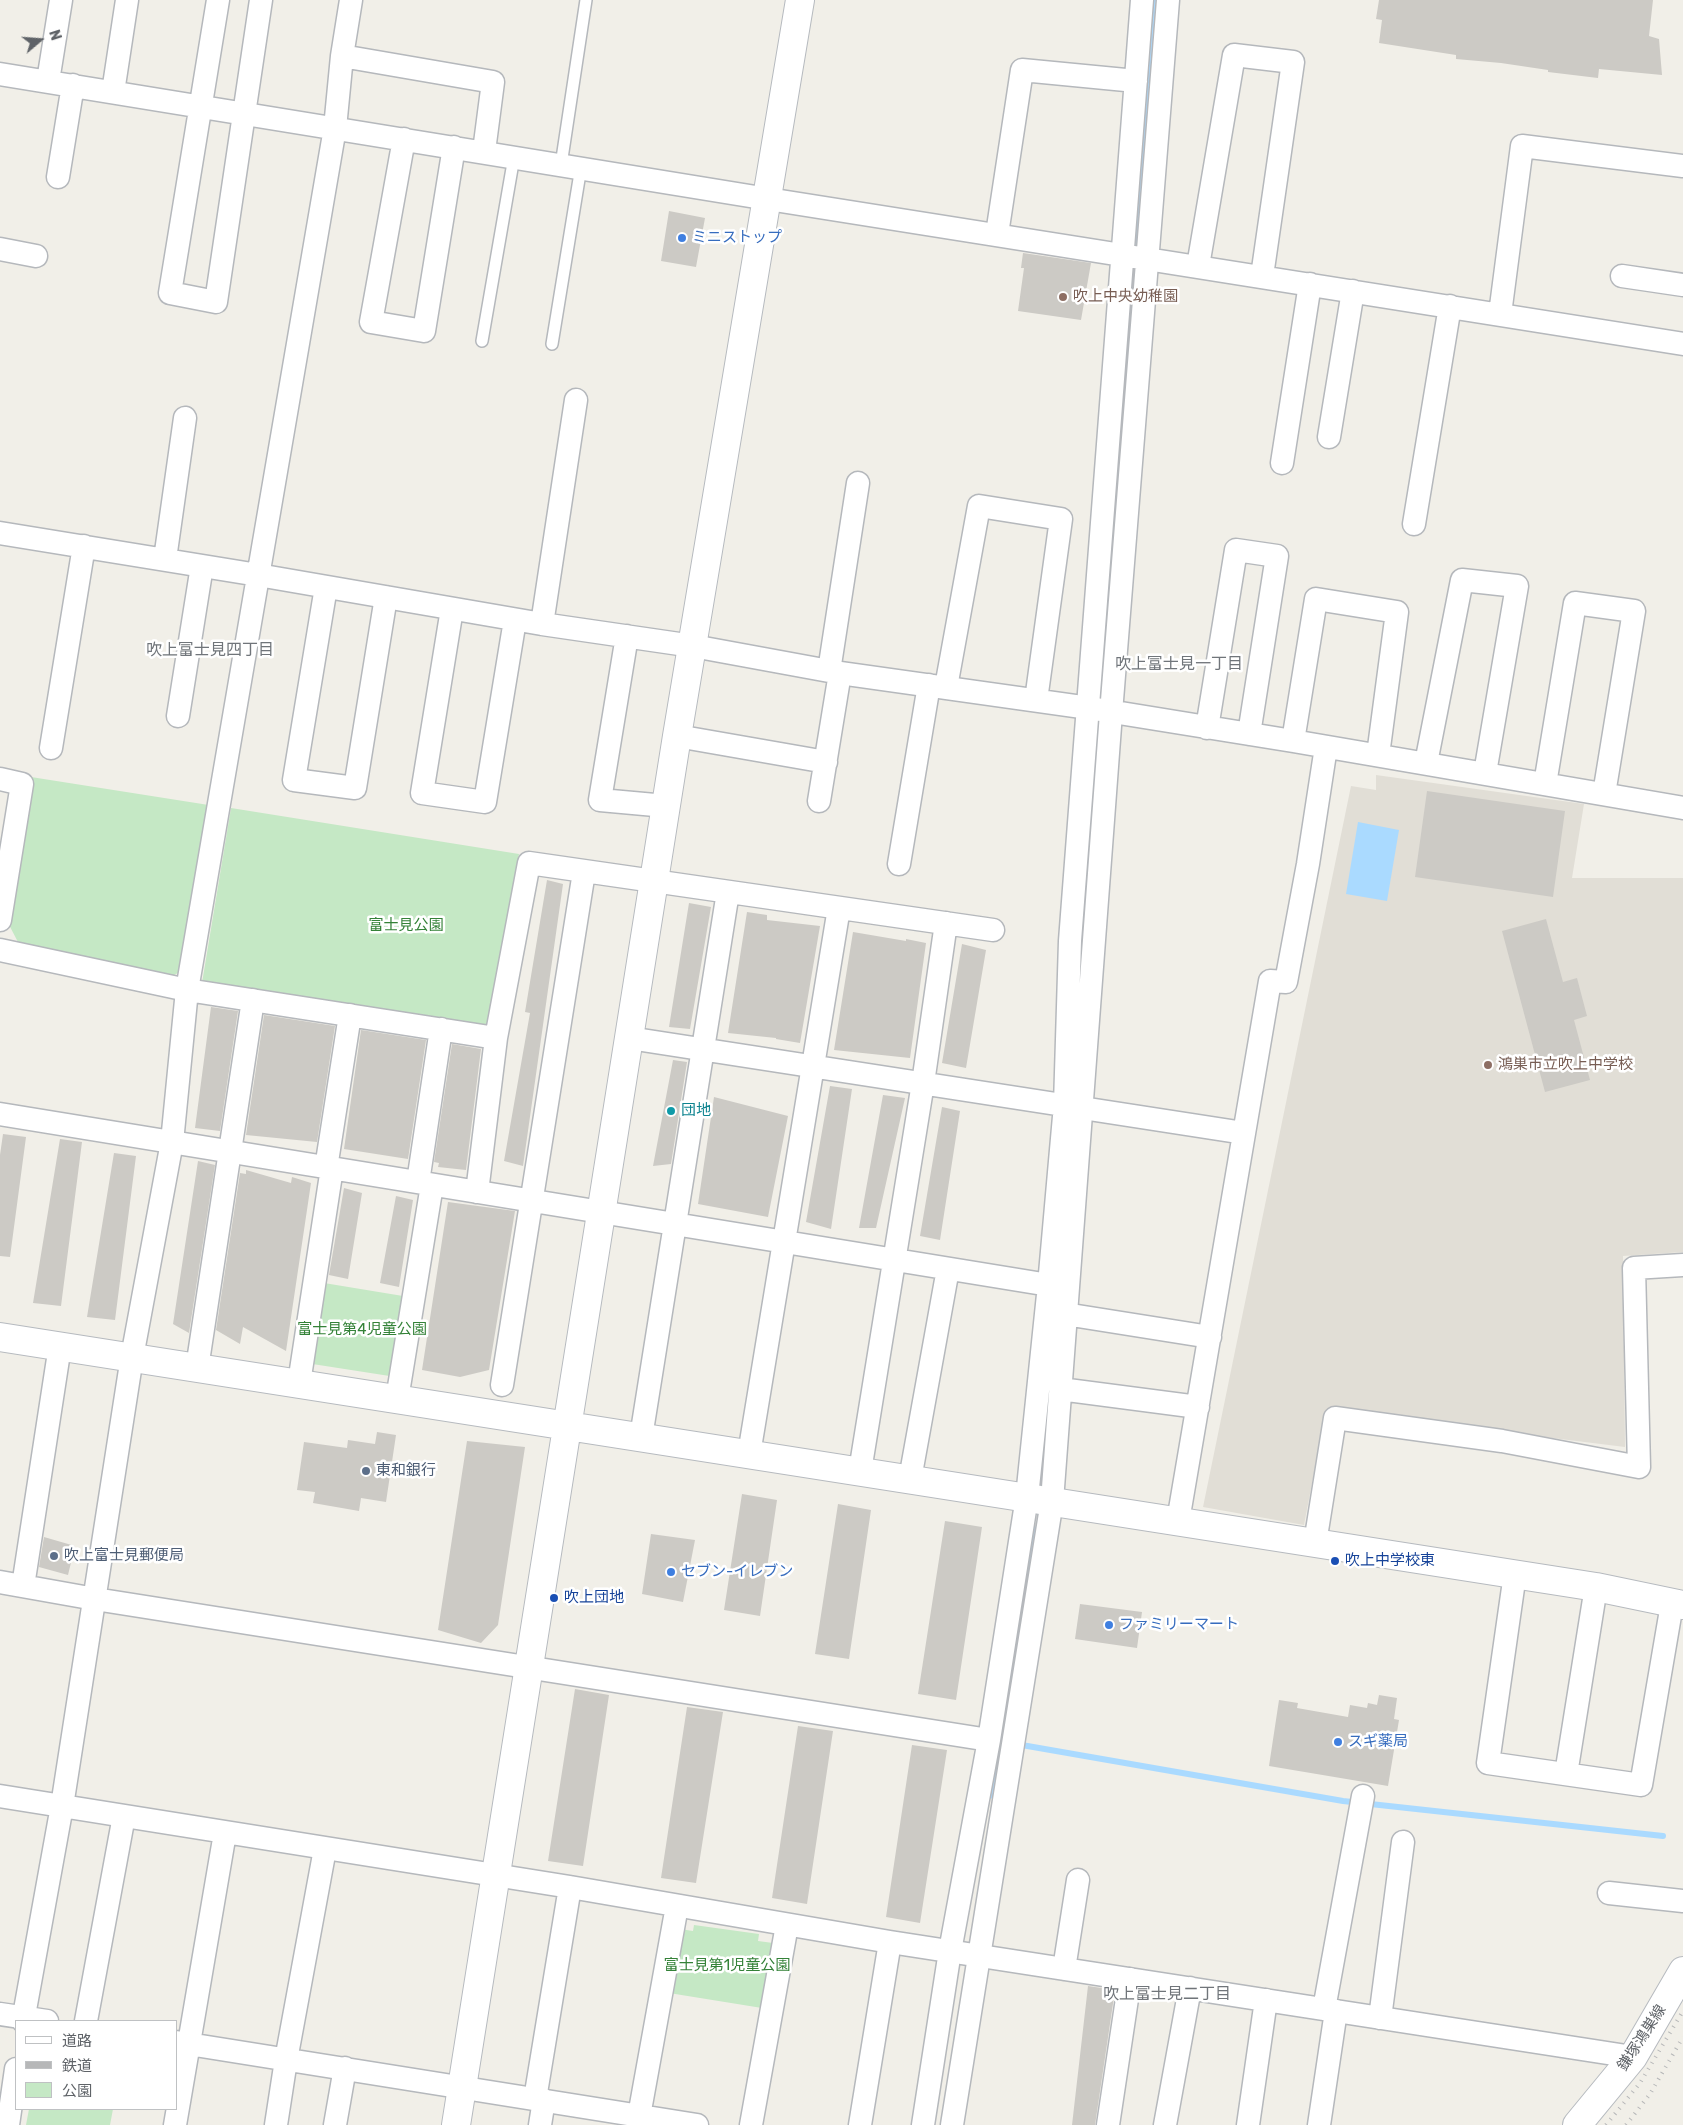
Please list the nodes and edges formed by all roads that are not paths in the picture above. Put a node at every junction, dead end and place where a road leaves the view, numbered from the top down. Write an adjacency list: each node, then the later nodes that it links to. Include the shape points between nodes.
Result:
1 (61, 0): 12 (street)
2 (128, 0): 15 (street)
3 (218, 0): 16 (street)
4 (261, 0): 17 (street)
5 (351, 0): 10 (street)
6 (586, 0): 23 (lane)
7 (800, 0): 26 (street)
8 (1142, 0): 13 (street)
9 (1168, 0): 31 (street)
10 (342, 56): 18 (street); 21 (street, via 493,82)
11 (0, 74): 12 (street)
12 (48, 81): 14 (street)
13 (1136, 81): 27 (street, via 1022,70); 29 (street)
14 (73, 85): 15 (street); 25 (street)
15 (113, 92): 16 (street)
16 (202, 106): 17 (street); 17 (street, via 170,293 216,302)
17 (245, 113): 18 (street)
18 (336, 128): 19 (street); 53 (street)
19 (404, 139): 20 (street); 20 (street, via 371,322 424,331)
20 (454, 147): 21 (street)
21 (484, 151): 22 (street)
22 (514, 156): 23 (street); 40 (lane)
23 (571, 166): 26 (street); 41 (lane)
24 (1683, 166): 39 (street, via 1522,146)
25 (58, 176)
26 (768, 198): 27 (street); 60 (street)
27 (997, 234): 29 (street)
28 (0, 249): 30 (street)
29 (1122, 254): 31 (street); 64 (street)
30 (36, 256)
31 (1148, 258): 32 (street); 65 (street)
32 (1198, 266): 33 (street); 33 (street, via 1234,55 1293,62)
33 (1262, 276): 35 (street)
34 (1622, 276): 36 (street)
35 (1310, 284): 37 (street); 46 (street)
36 (1683, 285)
37 (1353, 291): 38 (street); 45 (street)
38 (1450, 306): 39 (street); 48 (street)
39 (1500, 314): 42 (street)
40 (482, 341)
41 (552, 344)
42 (1683, 344)
43 (576, 400): 58 (street)
44 (185, 418): 51 (street)
45 (1329, 436)
46 (1282, 463)
47 (858, 482): 61 (street)
48 (1414, 524)
49 (0, 533): 50 (street)
50 (84, 546): 51 (street); 72 (street)
51 (165, 559): 52 (street)
52 (202, 566): 53 (street); 66 (street)
53 (258, 574): 54 (street); 92 (street)
54 (326, 587): 55 (street); 55 (street, via 294,780 355,788)
55 (386, 597): 56 (street)
56 (452, 609): 57 (street); 57 (street, via 422,793 485,802)
57 (515, 620): 58 (street)
58 (542, 624): 59 (street)
59 (627, 636): 60 (street); 81 (street, via 600,800)
60 (693, 646): 61 (street); 69 (street)
61 (835, 672): 62 (street); 74 (street)
62 (938, 686): 63 (street); 63 (street, via 979,506 1061,519); 83 (street)
63 (1036, 700): 64 (street)
64 (1089, 708): 65 (street); 101 (street, via 1070,941)
65 (1111, 713): 67 (street); 101 (street)
66 (178, 716)
67 (1206, 728): 68 (street); 68 (street, via 1236,550 1277,556)
68 (1249, 734): 70 (street)
69 (677, 736): 74 (street); 81 (street)
70 (1293, 741): 71 (street); 73 (street, via 1316,599 1397,612)
71 (1326, 747): 73 (street); 103 (street, via 1286,982 1270,981)
72 (51, 748)
73 (1378, 755): 75 (street)
74 (826, 762): 80 (street)
75 (1426, 763): 76 (street); 76 (street, via 1462,580 1517,586)
76 (1485, 773): 78 (street)
77 (0, 779): 88 (street, via 22,784)
78 (1545, 784): 79 (street); 79 (street, via 1575,603 1634,611)
79 (1604, 794): 82 (street)
80 (819, 801)
81 (666, 806): 85 (street)
82 (1683, 808)
83 (899, 864)
84 (584, 872): 85 (street); 96 (street, via 529,863); 109 (street)
85 (654, 882): 86 (street); 97 (street)
86 (728, 892): 87 (street); 98 (street)
87 (839, 908): 89 (street); 99 (street)
88 (0, 920)
89 (946, 923): 90 (street); 100 (street)
90 (993, 930)
91 (0, 950): 92 (street)
92 (187, 990): 93 (street); 104 (street)
93 (253, 1000): 94 (street); 105 (street)
94 (350, 1015): 95 (street); 106 (street)
95 (441, 1030): 96 (street); 107 (street)
96 (496, 1038): 108 (street)
97 (629, 1038): 98 (street); 110 (street)
98 (704, 1049): 99 (street); 111 (street)
99 (814, 1066): 100 (street); 112 (street)
100 (923, 1083): 101 (street); 113 (street)
101 (1074, 1106): 103 (street); 116 (street); 117 (street)
102 (0, 1114): 104 (street)
103 (1244, 1133): 119 (street)
104 (172, 1142): 105 (street); 121 (street)
105 (231, 1152): 106 (street); 122 (street)
106 (329, 1168): 107 (street); 123 (street)
107 (425, 1184): 108 (street); 126 (street)
108 (477, 1192): 109 (street)
109 (532, 1201): 110 (street); 124 (street)
110 (601, 1212): 111 (street); 128 (street)
111 (673, 1224): 112 (street); 129 (street)
112 (783, 1242): 113 (street); 130 (street)
113 (894, 1260): 115 (street); 131 (street)
114 (1683, 1265): 135 (street, via 1634,1268 1640,1467 1502,1441 1334,1418)
115 (948, 1269): 116 (street); 132 (street)
116 (1049, 1285): 133 (street)
117 (1065, 1314): 119 (street); 125 (street)
118 (0, 1337): 120 (street)
119 (1210, 1337): 127 (street)
120 (60, 1346): 121 (street); 138 (street)
121 (132, 1357): 122 (street); 140 (street)
122 (197, 1368): 123 (street)
123 (299, 1383): 126 (street)
124 (502, 1385)
125 (1060, 1389): 127 (street); 133 (street)
126 (397, 1399): 128 (street)
127 (1198, 1406): 134 (street)
128 (567, 1425): 129 (street); 142 (street)
129 (641, 1437): 130 (street)
130 (749, 1454): 131 (street)
131 (860, 1471): 132 (street)
132 (910, 1479): 133 (street)
133 (1039, 1499): 134 (street); 143 (street); 161 (street)
134 (1178, 1520): 135 (street)
135 (1315, 1542): 136 (street)
136 (1516, 1574): 139 (street); 144 (street, via 1488,1763)
137 (0, 1582): 138 (street)
138 (23, 1586): 140 (street)
139 (1596, 1587): 141 (street); 144 (street)
140 (95, 1599): 142 (street); 147 (street)
141 (1678, 1604): 144 (street, via 1641,1784)
142 (527, 1667): 143 (street); 152 (street)
143 (989, 1740): 160 (street)
144 (1566, 1774)
145 (0, 1796): 147 (street)
146 (1363, 1796): 167 (street)
147 (62, 1806): 148 (street); 170 (street)
148 (124, 1816): 149 (street); 171 (street)
149 (225, 1833): 151 (street); 172 (street)
150 (1403, 1842): 169 (street)
151 (325, 1849): 152 (street); 174 (street)
152 (494, 1876): 154 (street); 177 (street)
153 (1078, 1880): 162 (street)
154 (570, 1887): 157 (street); 179 (street)
155 (1609, 1894): 156 (street)
156 (1683, 1901)
157 (677, 1906): 158 (street); 181 (street)
158 (787, 1924): 159 (street); 190 (street)
159 (890, 1942): 160 (street); 191 (street)
160 (950, 1951): 161 (street); 192 (street)
161 (979, 1955): 162 (street); 193 (street)
162 (1064, 1969): 164 (street)
163 (1683, 1971): 173 (street, 鎌塚鴻巣線)
164 (1130, 1979): 165 (street); 194 (street)
165 (1190, 1988): 166 (street); 195 (street)
166 (1266, 2000): 167 (street); 196 (street)
167 (1330, 2010): 169 (street); 197 (street)
168 (0, 2014): 170 (street)
169 (1380, 2018): 173 (street)
170 (23, 2019)
171 (86, 2020)
172 (182, 2043): 174 (street); 178 (street)
173 (1633, 2057): 198 (street, 鎌塚鴻巣線)
174 (286, 2060): 175 (street); 185 (street)
175 (345, 2068): 177 (street); 186 (street)
176 (15, 2076): 183 (street)
177 (462, 2087): 179 (street); 187 (street)
178 (178, 2090)
179 (540, 2099): 181 (street); 188 (street)
180 (176, 2110): 184 (street)
181 (639, 2116): 182 (street)
182 (663, 2122): 189 (street)
183 (8, 2125)
184 (175, 2125)
185 (276, 2125)
186 (335, 2125)
187 (456, 2125)
188 (540, 2125)
189 (697, 2125)
190 (751, 2125)
191 (860, 2125)
192 (923, 2125)
193 (952, 2125)
194 (1108, 2125)
195 (1165, 2125)
196 (1248, 2125)
197 (1319, 2125)
198 (1577, 2125)

